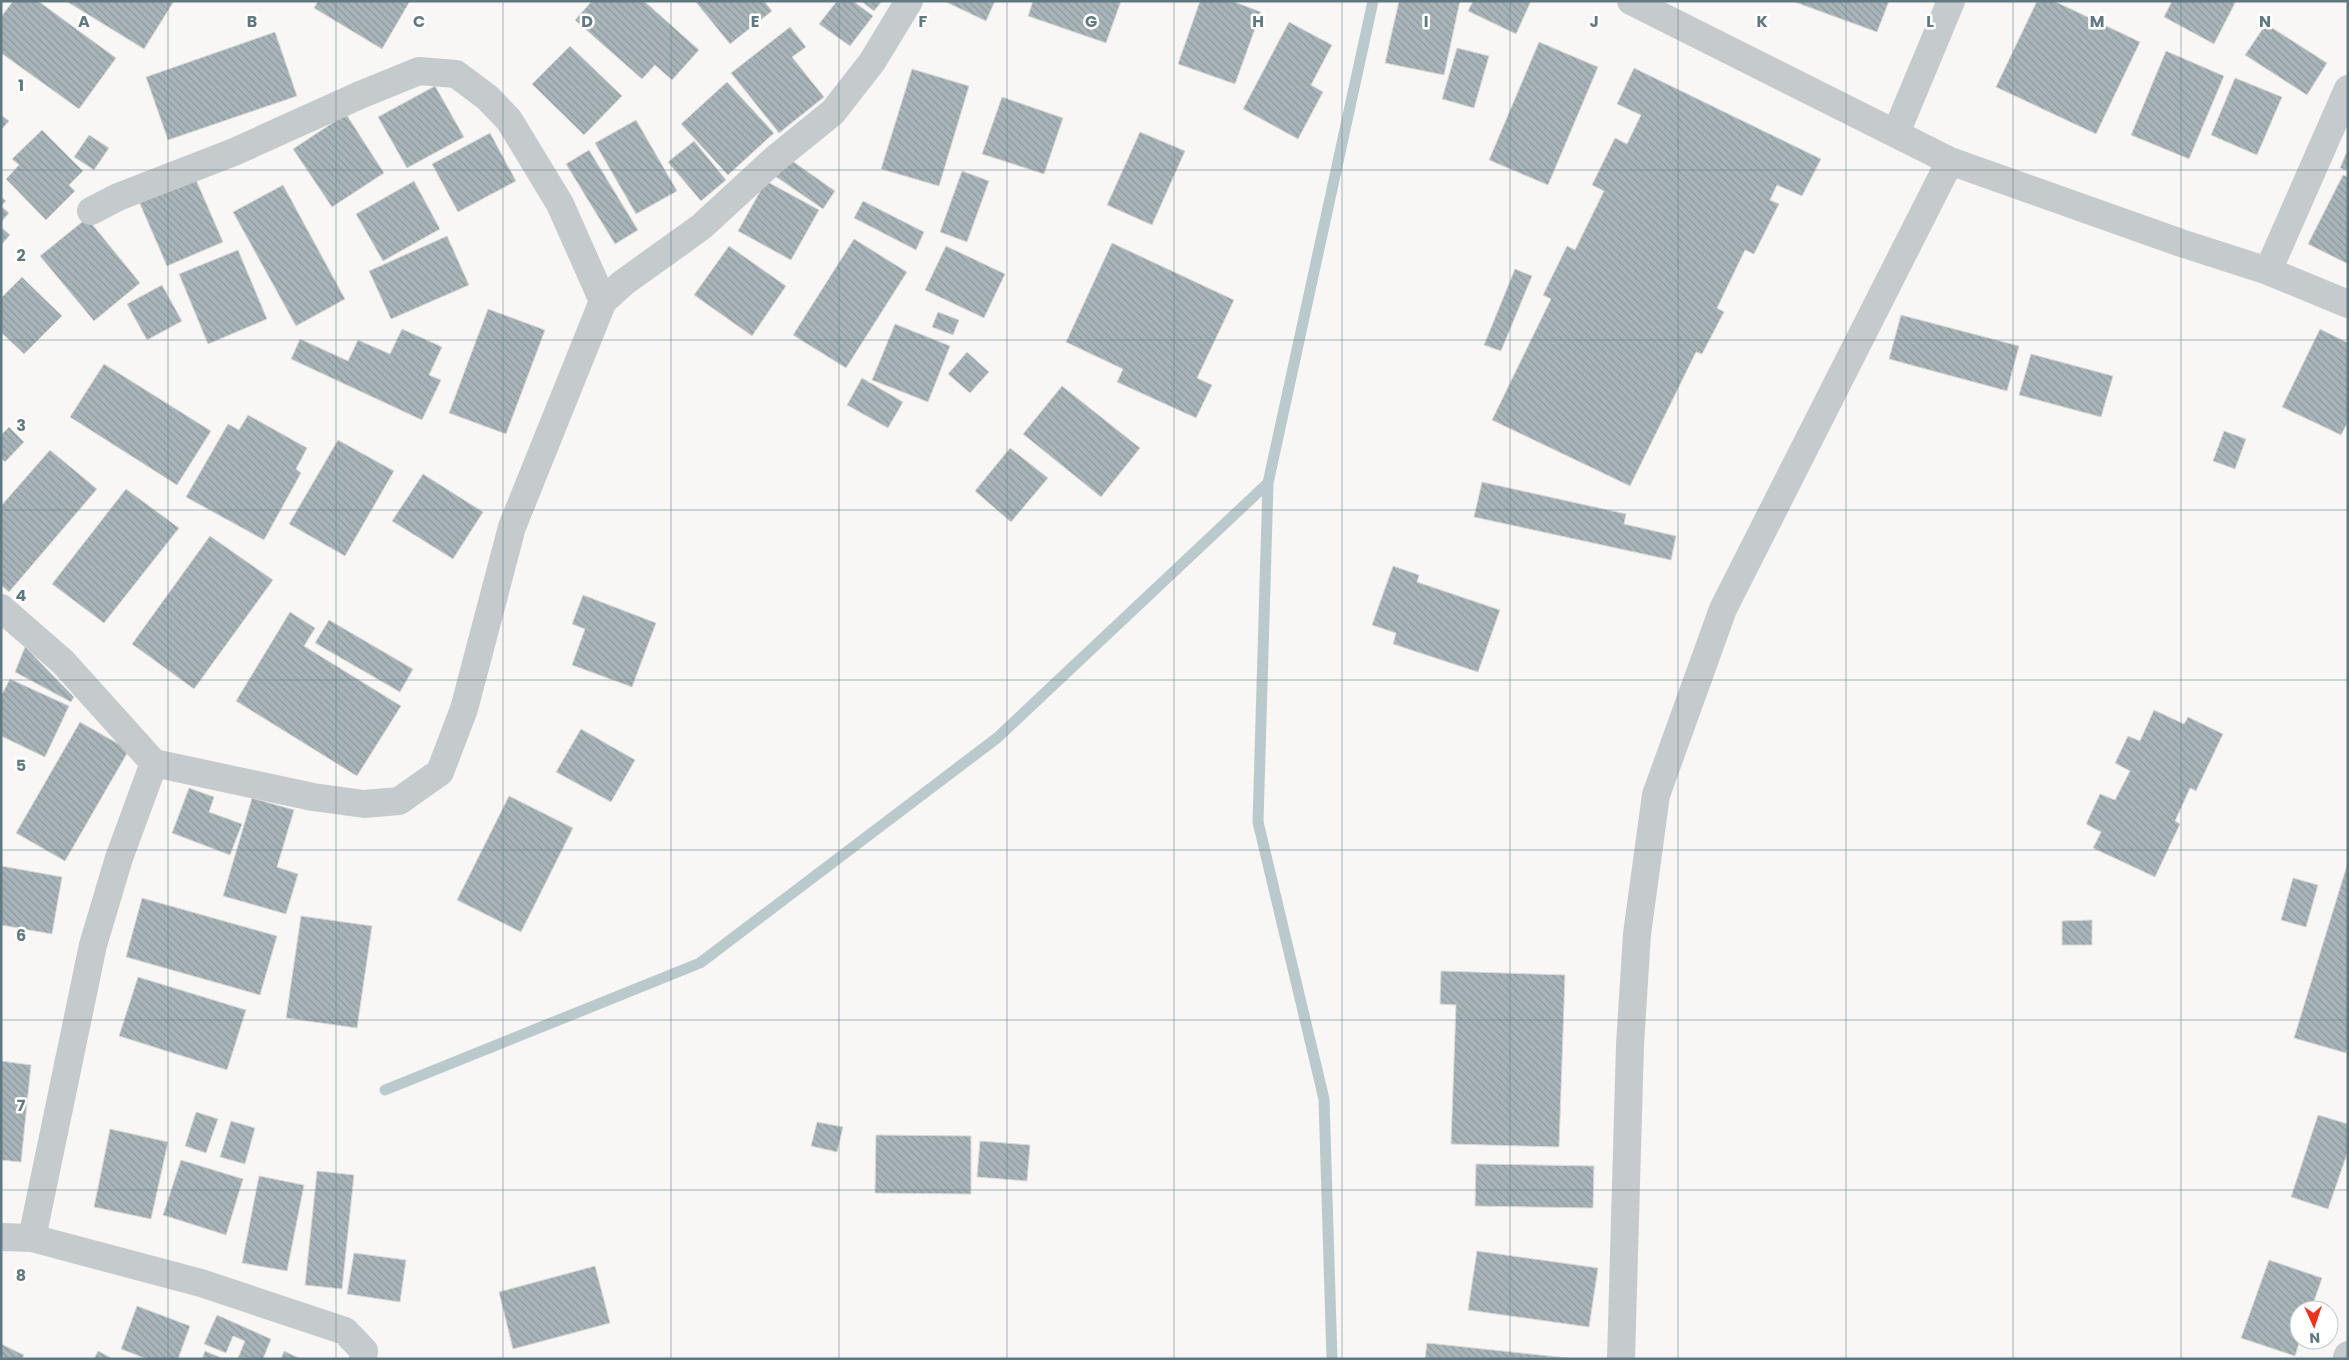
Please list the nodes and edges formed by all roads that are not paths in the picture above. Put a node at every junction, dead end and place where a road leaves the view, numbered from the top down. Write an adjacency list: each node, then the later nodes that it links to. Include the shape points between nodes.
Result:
1 (909, 1): 9 (street, via 872,62 833,112 701,227 623,283)
2 (1631, 1): 5 (street)
3 (1951, 1): 5 (street)
4 (2348, 89): 8 (street)
5 (1896, 133): 6 (street)
6 (1950, 161): 8 (street); 16 (street, via 1723,608 1656,796 1637,934 1630,1045)
7 (91, 211): 9 (street, via 419,71 456,74 488,98 509,120 560,204)
8 (2268, 271): 10 (street)
9 (604, 301): 12 (street, via 512,527 464,709 440,772 400,801 364,804)
10 (2348, 304)
11 (1, 608): 12 (street, via 63,662)
12 (154, 762): 14 (street, via 120,858 94,946)
13 (1, 1237): 14 (street)
14 (32, 1238): 15 (street, via 201,1283 345,1331 364,1352)
15 (363, 1359)
16 (1621, 1359)

